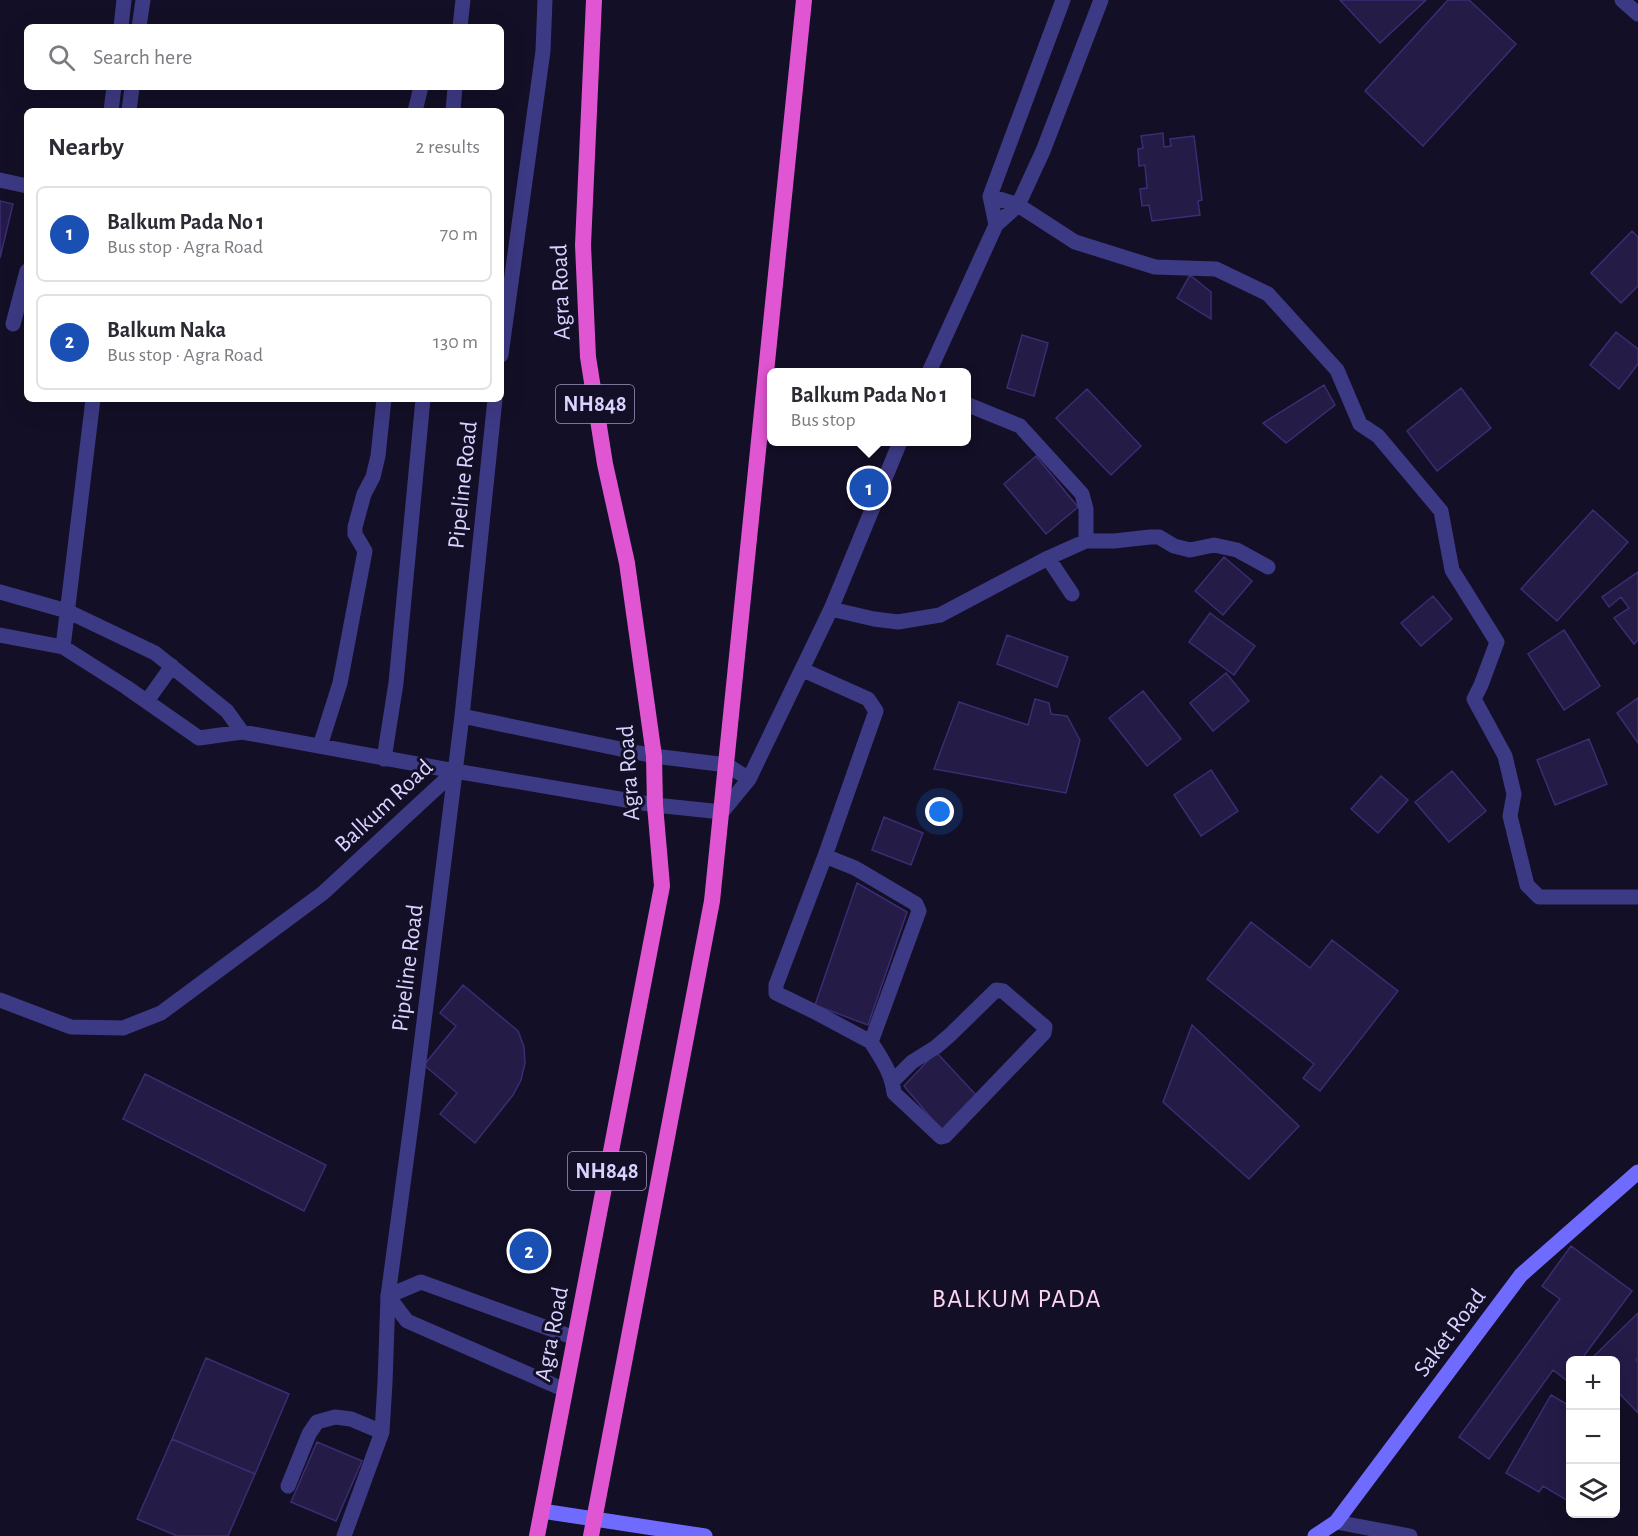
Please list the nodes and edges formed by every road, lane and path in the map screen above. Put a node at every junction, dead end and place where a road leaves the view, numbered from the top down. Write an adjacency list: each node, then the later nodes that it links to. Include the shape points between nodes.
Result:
1 (124, 0): 11 (street)
2 (143, 0): 12 (street)
3 (463, 0): 13 (street)
4 (545, 0): 29 (street, via 543,51)
5 (594, 0): 52 (highway, Agra Road / NH848, via 583,245 588,357 605,464 627,563)
6 (804, 0): 54 (highway, NH848)
7 (1063, 0): 24 (street)
8 (1101, 0): 25 (street)
9 (1623, 0): 10 (street)
10 (1638, 14)
11 (121, 24)
12 (139, 24)
13 (460, 24)
14 (114, 90): 18 (street)
15 (132, 90): 19 (street)
16 (420, 90): 20 (street)
17 (455, 90): 21 (street)
18 (111, 108)
19 (129, 108)
20 (415, 108)
21 (453, 108)
22 (0, 180): 23 (street)
23 (24, 185)
24 (990, 196): 25 (street); 26 (street)
25 (1018, 206): 26 (street); 60 (street, via 1075,242 1155,267 1216,269 1268,294 1337,370 1360,424 1378,436 1441,511 1452,570 1497,642 1474,699 1506,756 1514,794 1510,816 1527,885 1539,897)
26 (996, 225): 30 (street)
27 (24, 282): 28 (street)
28 (13, 324)
29 (504, 334)
30 (931, 368)
31 (93, 402): 43 (street)
32 (384, 402): 51 (street, via 378,456 355,527 365,550 339,683)
33 (423, 402): 53 (street, via 397,672)
34 (495, 402): 49 (street, Pipeline Road)
35 (971, 406): 37 (street, via 1020,426 1082,494)
36 (898, 446): 42 (street)
37 (1086, 542): 38 (street); 39 (street, via 1159,537 1190,550 1214,545 1237,550)
38 (1048, 558): 41 (street); 42 (street, via 940,615 898,622)
39 (1268, 567)
40 (0, 592): 43 (street)
41 (1072, 594)
42 (831, 609): 47 (street)
43 (67, 611): 45 (street); 46 (street, via 156,653)
44 (0, 635): 45 (street)
45 (63, 647): 48 (street)
46 (172, 666): 48 (street); 50 (street, via 227,711)
47 (803, 670): 56 (street); 59 (street, via 868,699 876,711)
48 (147, 701): 50 (street, via 200,738)
49 (462, 716): 52 (street); 55 (street, Pipeline Road)
50 (242, 732): 51 (street)
51 (320, 746): 53 (street)
52 (654, 756): 54 (street); 57 (highway, Agra Road / NH848)
53 (384, 759): 55 (street)
54 (727, 765): 56 (street); 58 (highway, NH848)
55 (455, 771): 57 (street, Balkum Road); 61 (street, Balkum Road, via 323,893 161,1013 123,1028 71,1027); 65 (street, Pipeline Road)
56 (749, 779): 58 (street)
57 (655, 805): 58 (street, Balkum Road); 66 (highway, Agra Road / NH848, via 662,886)
58 (722, 812): 71 (highway, NH848, via 712,901)
59 (825, 856): 62 (street, via 855,868 916,904 919,911); 62 (street, via 776,993)
60 (1638, 897)
61 (0, 1000)
62 (871, 1042): 63 (street)
63 (893, 1081): 63 (street, via 894,1093 941,1137 945,1136 1044,1033 1045,1027 1003,991 996,990 950,1035)
64 (1638, 1172): 72 (main road, Saket Road, via 1521,1275)
65 (388, 1296): 66 (street, via 422,1282); 67 (street, via 407,1320); 68 (street, Pipeline Road)
66 (575, 1338): 67 (highway, Agra Road / NH848)
67 (565, 1390): 70 (highway, Agra Road / NH848)
68 (382, 1432): 69 (street, via 351,1419 335,1417 317,1422); 73 (street, Pipeline Road)
69 (288, 1486)
70 (542, 1511): 71 (main road); 74 (highway, Agra Road / NH848)
71 (594, 1519): 75 (highway, NH848); 76 (main road)
72 (1336, 1522): 77 (main road, Saket Road); 78 (street)
73 (344, 1536)
74 (537, 1536)
75 (591, 1536)
76 (705, 1536)
77 (1315, 1536)
78 (1410, 1536)

